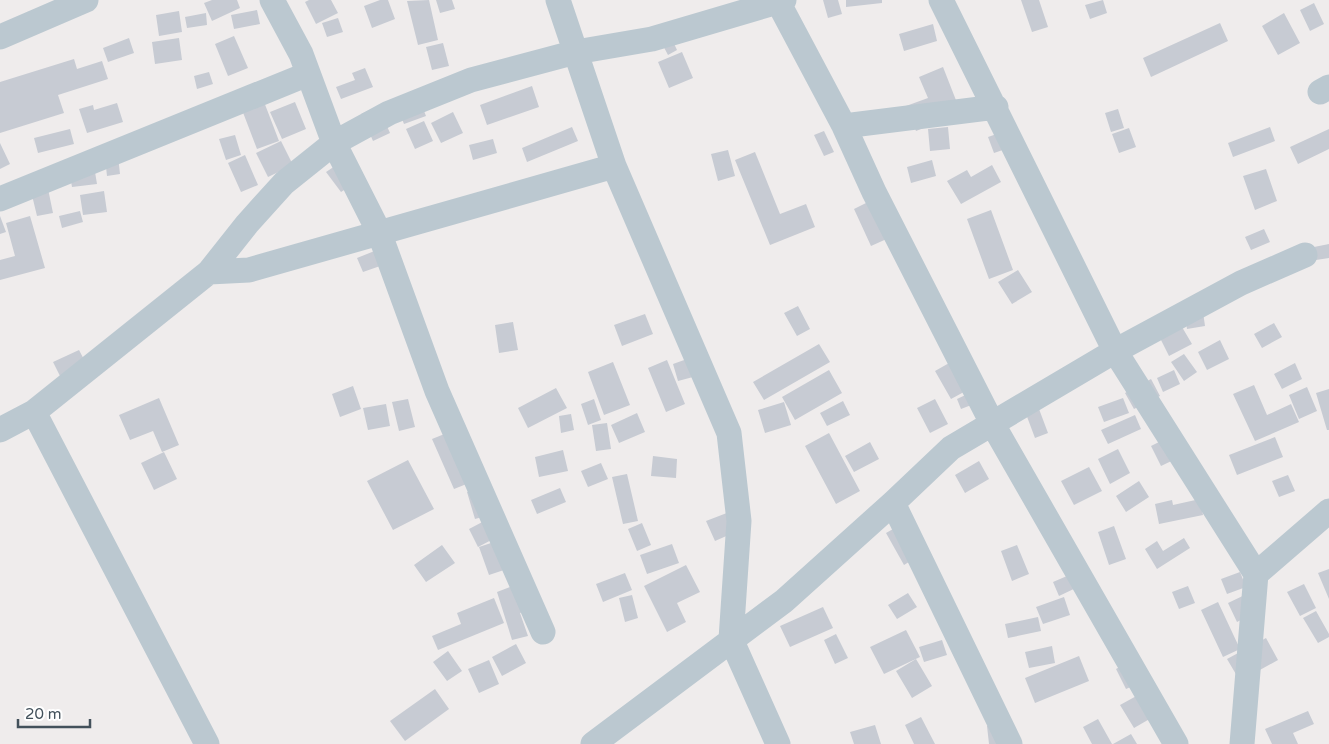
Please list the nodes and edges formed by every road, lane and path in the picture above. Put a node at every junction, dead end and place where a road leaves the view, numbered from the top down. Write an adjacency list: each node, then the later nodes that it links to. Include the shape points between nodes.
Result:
1 (272, 0): 8 (street)
2 (558, 0): 7 (street)
3 (942, 0): 9 (street)
4 (780, 1): 7 (street, via 652,39); 10 (street)
5 (73, 2): 6 (street)
6 (0, 36)
7 (576, 52): 11 (street, via 471,80 389,113); 12 (street)
8 (308, 74): 11 (street); 13 (street)
9 (996, 107): 10 (street); 17 (street)
10 (844, 126): 19 (street, via 874,192)
11 (334, 143): 14 (street); 16 (street, via 284,183)
12 (614, 166): 14 (street); 25 (street, via 729,434 739,522)
13 (0, 199)
14 (379, 232): 16 (street, via 249,270); 24 (street, via 437,391)
15 (1305, 255): 17 (street, via 1241,283)
16 (209, 272): 18 (street)
17 (1115, 351): 19 (street); 23 (street)
18 (34, 412): 20 (street); 26 (street)
19 (992, 423): 21 (street, via 951,448); 30 (street)
20 (0, 430)
21 (893, 503): 25 (street, via 784,600); 29 (street)
22 (1329, 512): 23 (street)
23 (1256, 574): 31 (street)
24 (544, 632)
25 (731, 639): 27 (street); 28 (street)
26 (207, 744)
27 (593, 744)
28 (778, 744)
29 (1010, 744)
30 (1176, 744)
31 (1242, 744)

